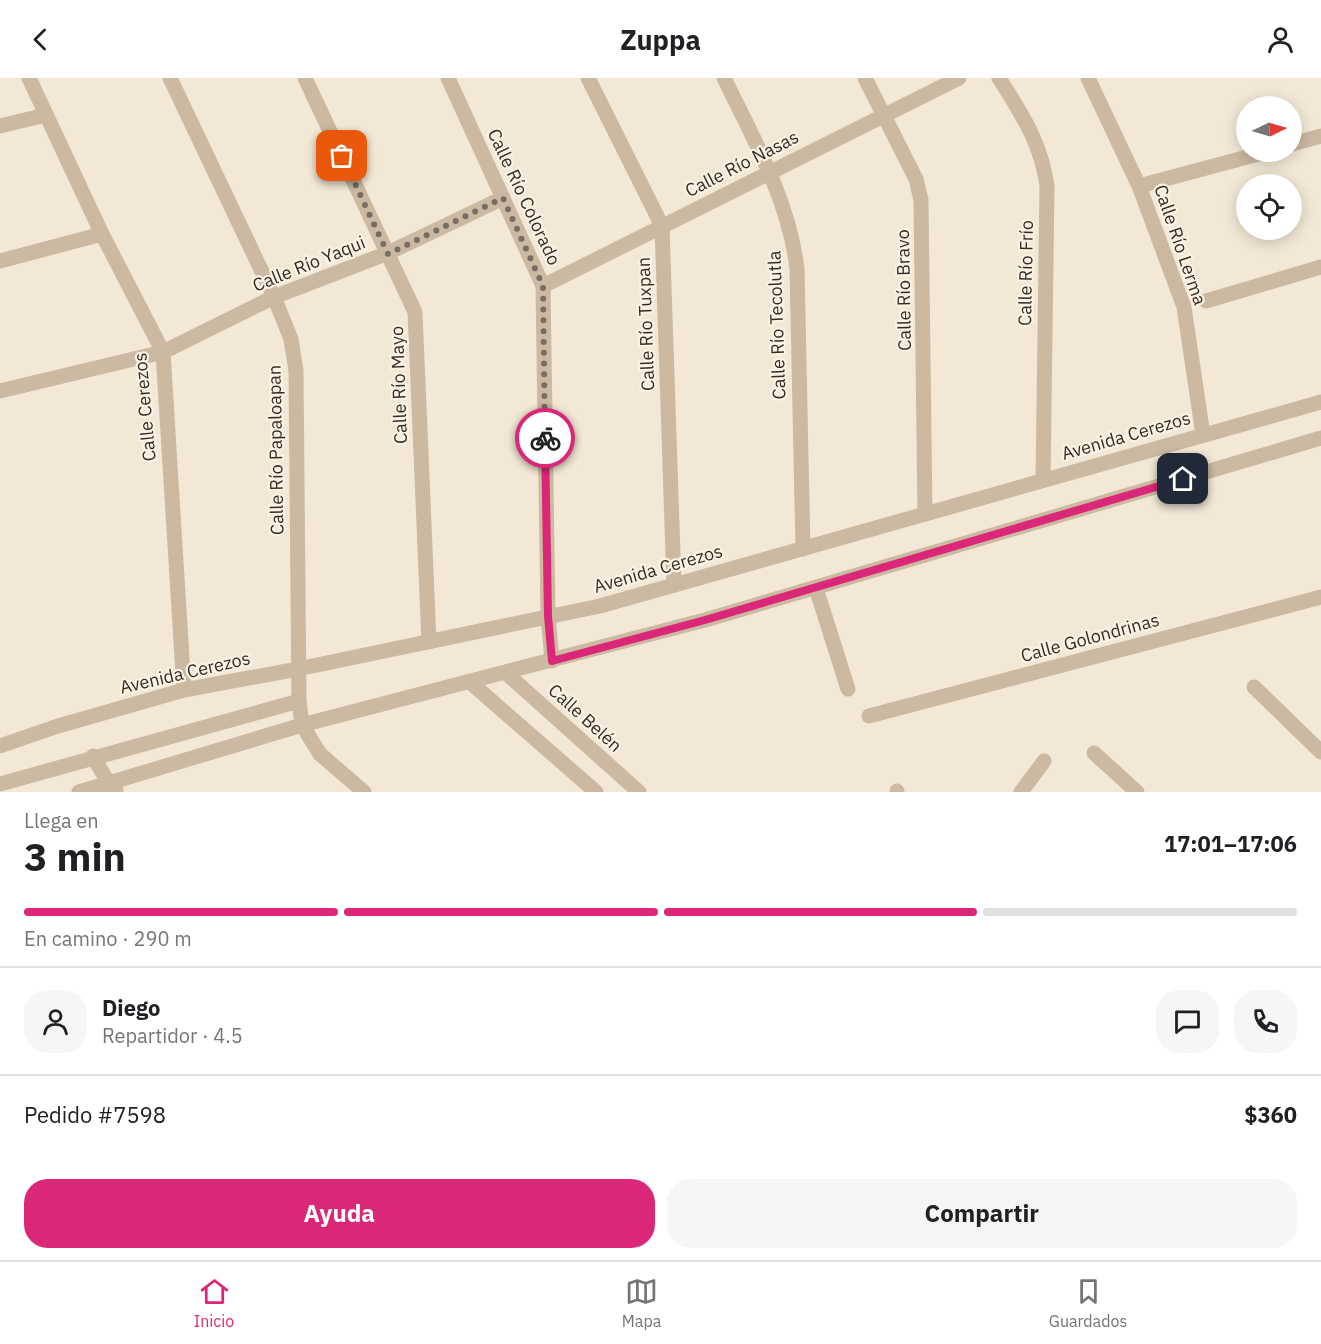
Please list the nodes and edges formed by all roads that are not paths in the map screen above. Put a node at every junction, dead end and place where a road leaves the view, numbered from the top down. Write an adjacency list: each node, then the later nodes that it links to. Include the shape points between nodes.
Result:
1 (28, 78): 12 (street, Calle Cerezos)
2 (170, 78): 26 (street, Calle Río Papaloapan)
3 (305, 78): 22 (street, Calle Río Mayo)
4 (448, 78): 19 (street, Calle Río Colorado)
5 (588, 78): 20 (street, Calle Río Tuxpan)
6 (724, 78): 17 (street, Calle Río Tecolutla)
7 (865, 78): 11 (street, Calle Río Bravo)
8 (959, 78): 11 (street, Calle Río Nasas)
9 (999, 78): 33 (street, Calle Río Frío, via 1035,136 1047,186)
10 (1088, 78): 18 (street, Calle Río Lerma)
11 (883, 114): 17 (street, Calle Río Nasas); 34 (street, Calle Río Bravo, via 916,178 921,200)
12 (46, 115): 13 (street); 21 (street, Calle Cerezos)
13 (0, 126)
14 (1321, 136): 15 (street)
15 (1302, 141)
16 (1236, 160): 18 (street)
17 (771, 172): 20 (street, Calle Río Nasas); 35 (street, Calle Río Tecolutla, via 794,239 797,269)
18 (1139, 186): 31 (street, Calle Río Lerma, via 1184,307)
19 (503, 198): 22 (street, Calle Río Yaqui); 25 (street, Calle Río Colorado)
20 (662, 226): 25 (street, Calle Río Nasas); 36 (street, Calle Río Tuxpan)
21 (102, 234): 23 (street); 28 (street, Calle Cerezos)
22 (388, 254): 26 (street, Calle Río Yaqui); 40 (street, Calle Río Mayo, via 415,312)
23 (0, 261)
24 (1321, 267): 27 (street)
25 (543, 286): 39 (street, Calle Río Colorado)
26 (274, 297): 28 (street, Calle Río Yaqui); 42 (street, Calle Río Papaloapan, via 291,339 296,371)
27 (1206, 301)
28 (163, 352): 29 (street, Calle Río Yaqui); 47 (street, Calle Cerezos)
29 (0, 391)
30 (1321, 402): 31 (street, Avenida Cerezos)
31 (1203, 435): 33 (street, Avenida Cerezos)
32 (1321, 438): 37 (street)
33 (1043, 480): 34 (street, Avenida Cerezos)
34 (925, 514): 35 (street, Avenida Cerezos)
35 (803, 549): 36 (street, Avenida Cerezos)
36 (674, 585): 39 (street, Avenida Cerezos)
37 (816, 588): 41 (street); 46 (street)
38 (1321, 597): 49 (street, Calle Golondrinas)
39 (548, 616): 40 (street, Avenida Cerezos); 41 (street, Calle Río Colorado)
40 (429, 642): 42 (street, Avenida Cerezos)
41 (552, 661): 43 (street)
42 (298, 669): 47 (street, Avenida Cerezos); 48 (street, Calle Río Papaloapan)
43 (506, 673): 44 (street); 61 (street, Calle Belén)
44 (470, 682): 50 (street); 60 (street)
45 (1254, 687): 52 (street)
46 (848, 689)
47 (184, 690): 51 (street, Avenida Cerezos)
48 (299, 701): 50 (street, Calle Río Papaloapan); 54 (street)
49 (869, 716)
50 (302, 725): 57 (street); 59 (street, via 320,754)
51 (0, 746)
52 (1321, 752)
53 (1094, 753): 63 (street)
54 (93, 756): 56 (street); 57 (street)
55 (1044, 761): 62 (street)
56 (0, 784)
57 (114, 788): 58 (street)
58 (78, 792)
59 (364, 792)
60 (596, 792)
61 (639, 792)
62 (1021, 792)
63 (1137, 792)

